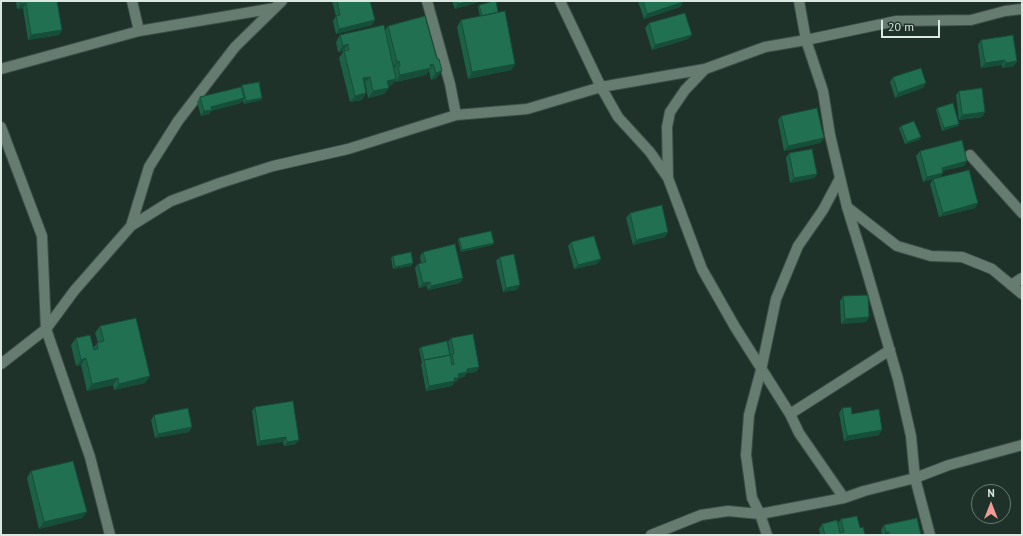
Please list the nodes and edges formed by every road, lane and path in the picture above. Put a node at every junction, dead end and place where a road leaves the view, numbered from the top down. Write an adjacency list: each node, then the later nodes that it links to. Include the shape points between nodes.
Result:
1 (132, 1): 7 (street)
2 (427, 1): 12 (street)
3 (560, 1): 11 (street)
4 (799, 1): 8 (street)
5 (278, 5): 7 (street); 19 (street, via 235,47 178,121 149,167)
6 (1022, 9): 8 (street, via 971,20 896,21)
7 (139, 31): 9 (street)
8 (806, 40): 10 (street, via 765,47); 16 (street, via 823,91)
9 (1, 69)
10 (704, 69): 11 (street); 15 (street, via 670,112 666,127)
11 (601, 87): 12 (street, via 527,109); 15 (street, via 618,117 650,152)
12 (456, 115): 19 (street, via 348,149 273,166 220,182 171,201)
13 (1, 127): 23 (street, via 42,236)
14 (970, 155): 18 (street)
15 (668, 178): 26 (street, via 702,269)
16 (840, 178): 17 (street); 26 (street, via 823,210 798,246 776,299)
17 (847, 207): 21 (street, via 897,246 931,256 962,257 992,269); 24 (street)
18 (1022, 213)
19 (131, 226): 23 (street, via 74,291)
20 (1022, 278): 21 (street)
21 (1011, 285): 22 (street)
22 (1022, 294)
23 (46, 329): 25 (street); 32 (street, via 90,457)
24 (890, 350): 27 (street); 29 (street, via 910,436)
25 (1, 364)
26 (761, 370): 27 (street); 31 (street, via 749,415 746,455 752,498)
27 (790, 414): 30 (street, via 799,433)
28 (1022, 445): 29 (street, via 950,465)
29 (915, 478): 30 (street); 35 (street)
30 (844, 498): 31 (street)
31 (760, 514): 33 (street, via 728,511 701,515); 34 (street)
32 (110, 535)
33 (651, 535)
34 (767, 535)
35 (930, 535)

